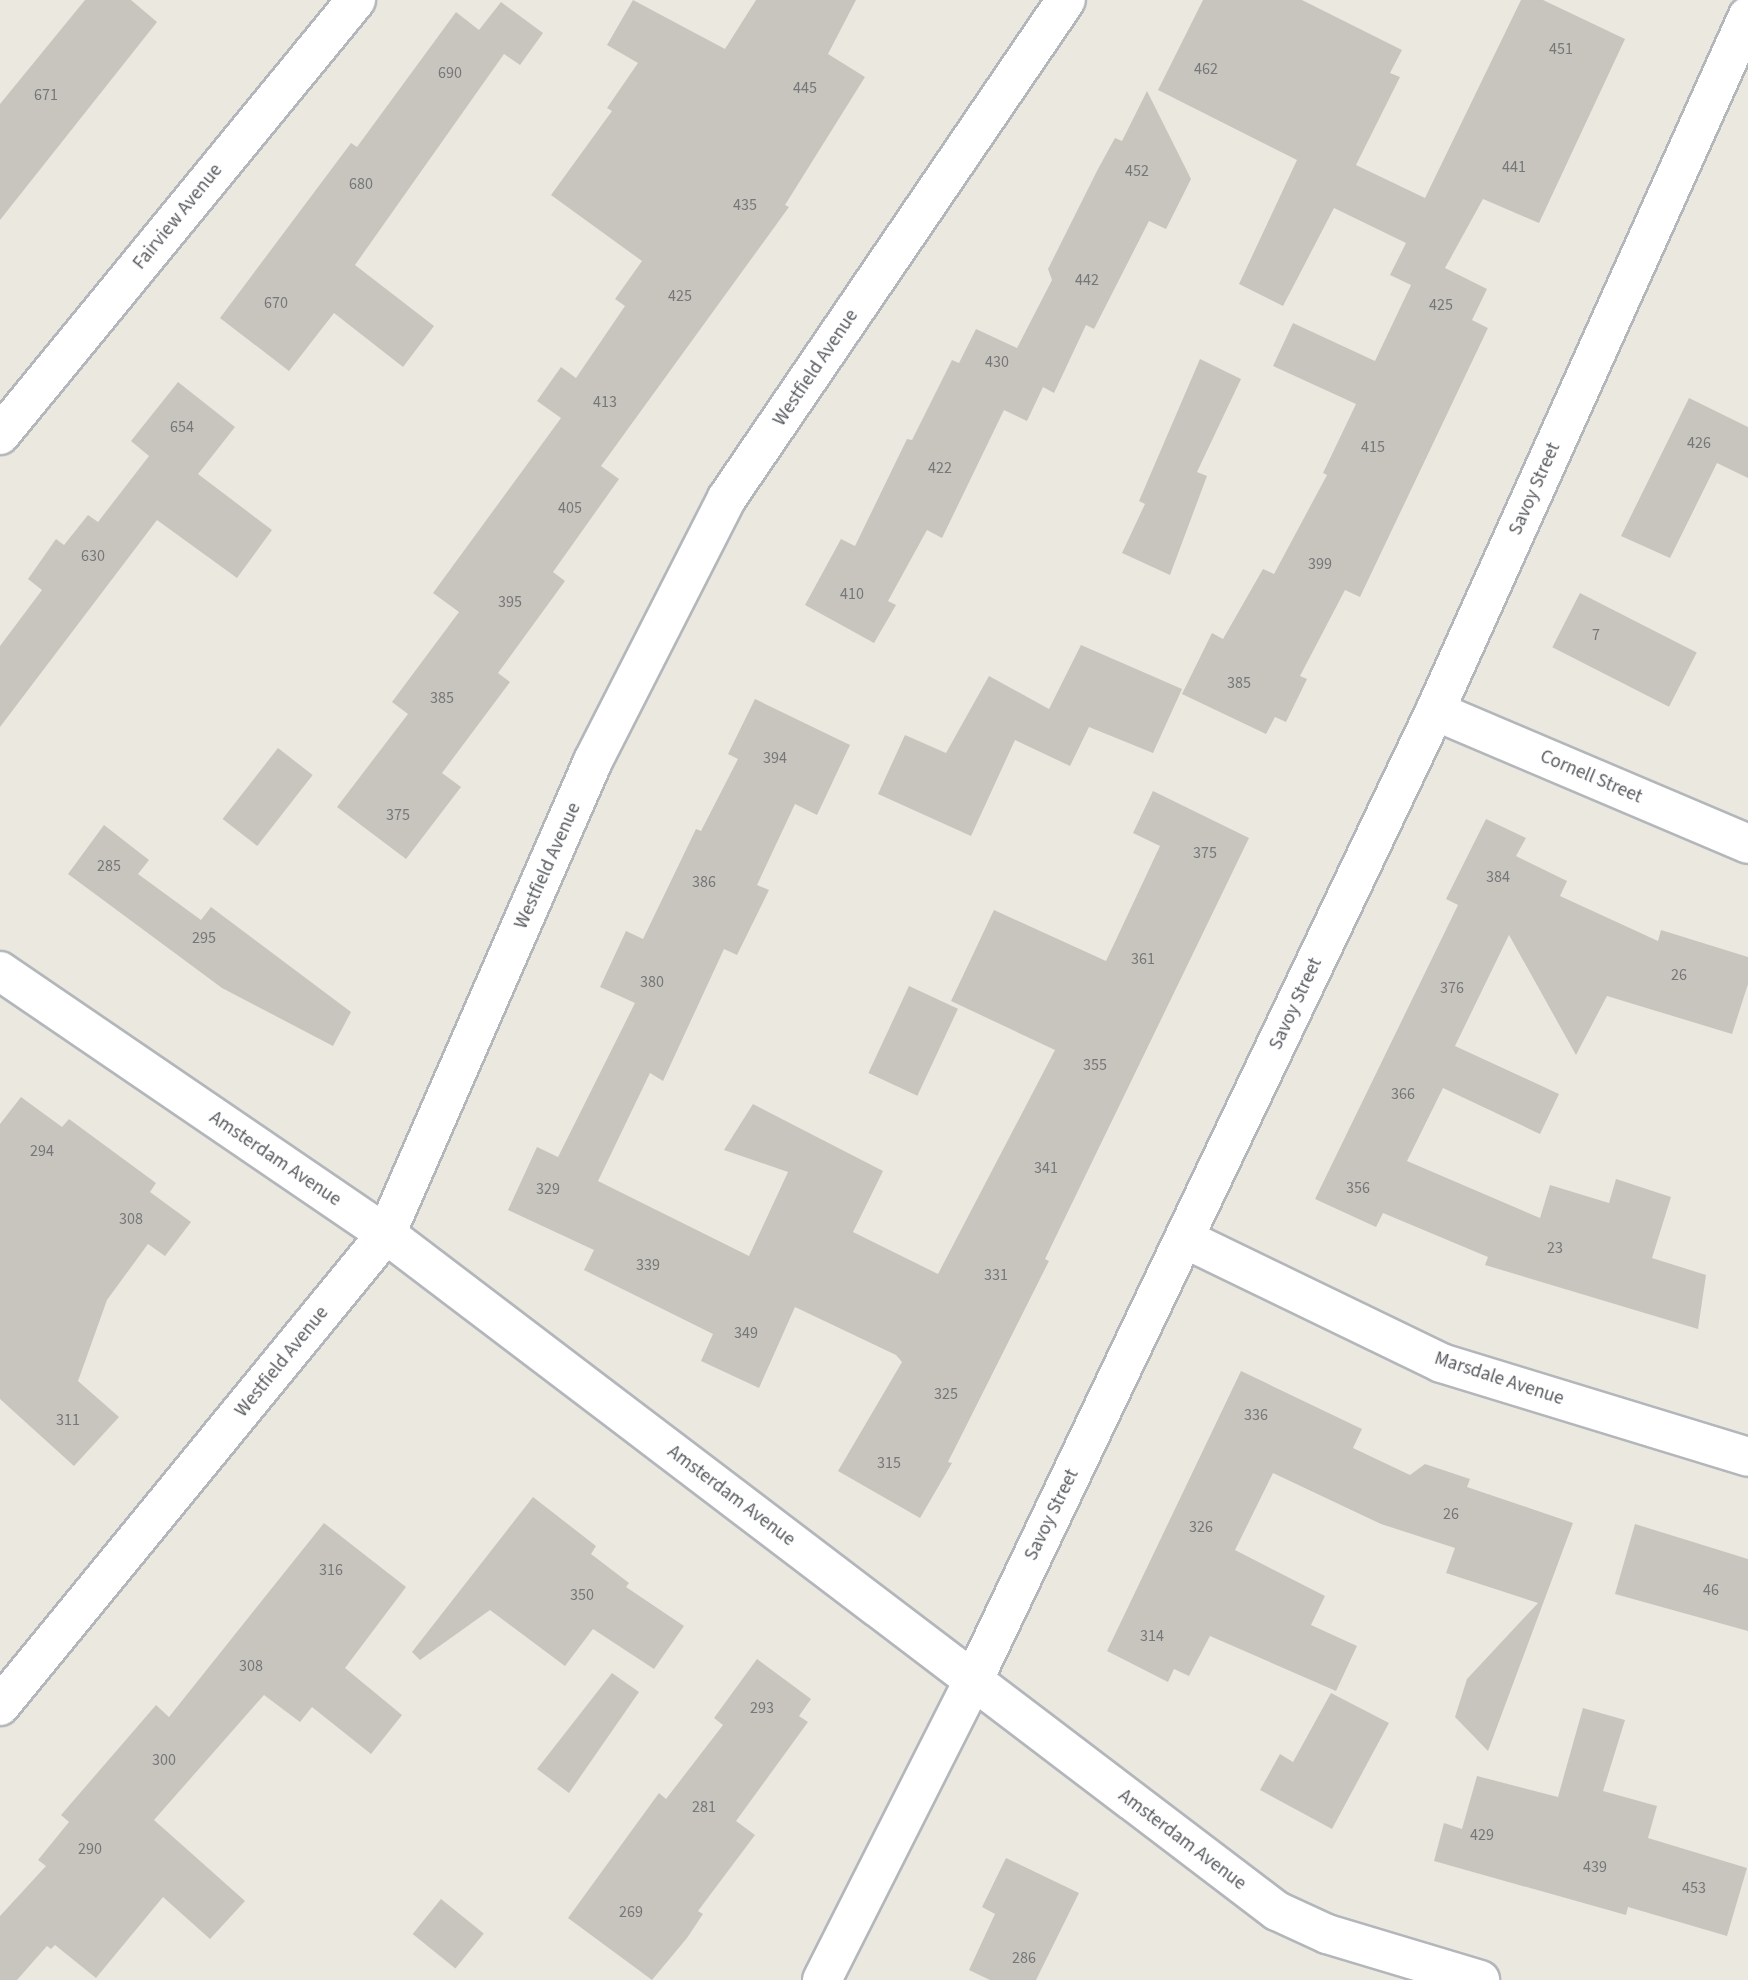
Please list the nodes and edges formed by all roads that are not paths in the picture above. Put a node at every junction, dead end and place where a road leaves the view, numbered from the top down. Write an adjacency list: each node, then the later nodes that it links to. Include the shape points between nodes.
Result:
1 (356, 0): 5 (street, Fairview Avenue)
2 (1066, 0): 9 (street, Westfield Avenue, via 727,498 593,761)
3 (1748, 16): 4 (street, Savoy Street)
4 (1736, 72): 6 (street, Savoy Street)
5 (0, 435)
6 (1435, 711): 7 (street, Cornell Street); 10 (street, Savoy Street)
7 (1748, 844)
8 (0, 971): 9 (street, Amsterdam Avenue)
9 (386, 1234): 12 (street, Amsterdam Avenue); 13 (street, Westfield Avenue)
10 (1185, 1239): 11 (street, Marsdale Avenue, via 1441,1363); 12 (street, Savoy Street)
11 (1748, 1457)
12 (973, 1681): 14 (street, Savoy Street); 15 (street, Amsterdam Avenue, via 1277,1911 1327,1934)
13 (0, 1706)
14 (822, 1980)
15 (1480, 1980)

